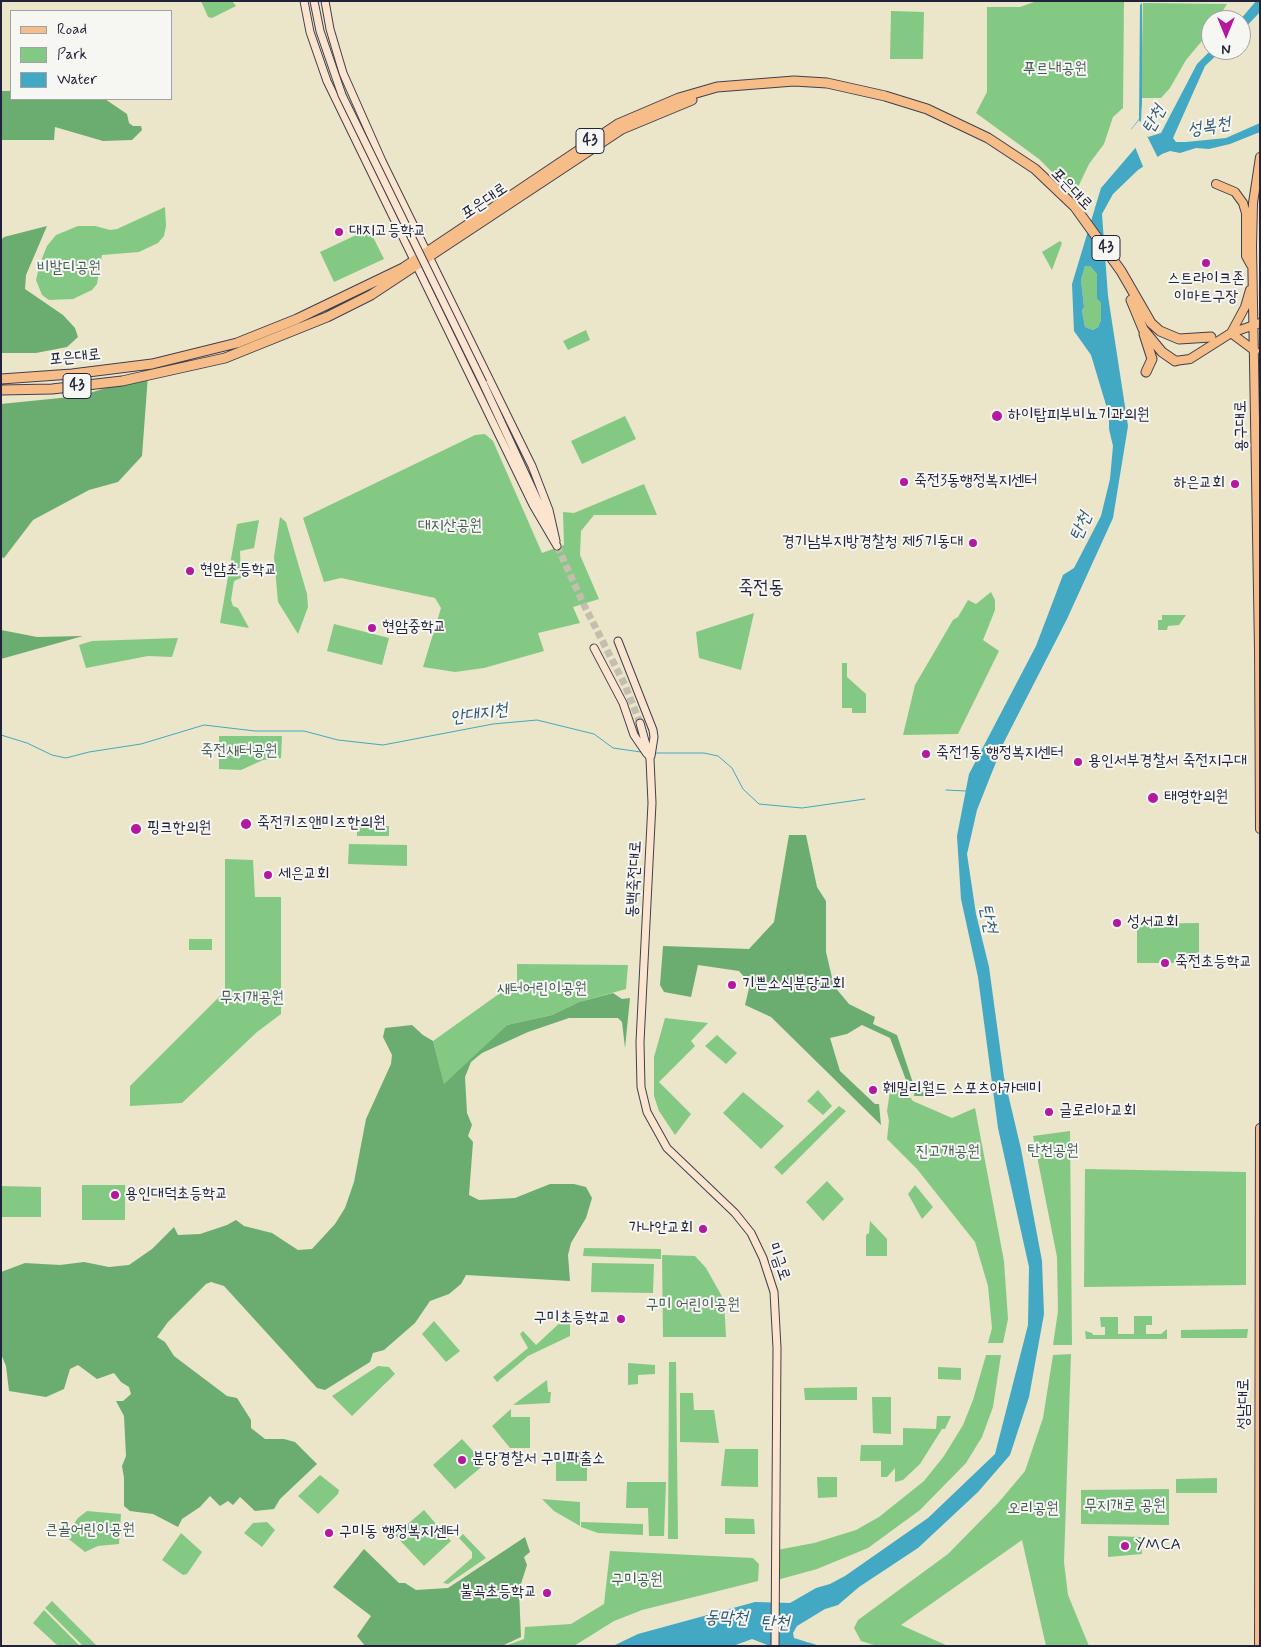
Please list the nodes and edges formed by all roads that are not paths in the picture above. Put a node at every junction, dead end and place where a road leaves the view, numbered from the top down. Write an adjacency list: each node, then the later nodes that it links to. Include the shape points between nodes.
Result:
1 (304, 1): 7 (main road, via 321,68)
2 (314, 1): 21 (main road, bridge, via 320,31 342,95)
3 (325, 1): 6 (main road, via 343,73)
4 (1260, 157): 8 (main road, 용구대로, via 1253,203)
5 (1216, 184): 8 (main road, via 1235,192 1243,203 1246,256)
6 (428, 254): 7 (highway, 포은대로 / 43); 10 (highway, 포은대로 / 43, via 622,129 683,103 721,92 794,84 827,86 884,101 955,127 1034,174 1066,201 1106,247); 21 (main road, via 522,446 549,510 557,546 543,524)
7 (415, 263): 17 (highway, 포은대로 / 43, via 297,319 237,343); 17 (highway, 포은대로 / 43, via 371,295 327,317 225,358); 21 (main road)
8 (1252, 271): 9 (main road, 용구대로); 13 (main road, via 1249,297)
9 (1257, 292): 11 (main road, 용구대로)
10 (1135, 302): 12 (highway, 포은대로 / 43); 14 (highway, 포은대로 / 43, via 1151,323 1171,337 1185,340)
11 (1257, 324): 13 (main road, 포은대로 / 43); 15 (main road, 용구대로)
12 (1143, 329): 16 (highway, 포은대로 / 43, via 1162,352); 18 (highway, via 1152,359)
13 (1231, 333): 14 (main road, 포은대로 / 43); 15 (main road); 16 (main road, 포은대로 / 43, via 1190,359)
14 (1211, 337)
15 (1255, 351): 25 (main road, 용구대로)
16 (1175, 361)
17 (152, 368): 19 (highway, 포은대로 / 43); 20 (highway, 포은대로 / 43, via 93,385)
18 (1146, 372)
19 (1, 379)
20 (1, 390)
21 (509, 446)
22 (1260, 637): 25 (main road, 용구대로)
23 (618, 641): 27 (main road, via 654,737)
24 (594, 648): 27 (main road, via 623,703 634,735)
25 (1259, 649): 28 (main road, 용구대로)
26 (640, 723): 27 (main road)
27 (650, 758): 29 (main road, 동백죽전대로, via 652,823)
28 (1260, 829)
29 (642, 1001): 32 (main road, 미금로, via 640,1074 643,1102 649,1117 667,1148 752,1233 774,1292 777,1318)
30 (1260, 1128): 31 (main road)
31 (1259, 1163): 33 (main road, 성남대로)
32 (775, 1646)
33 (1259, 1646)

